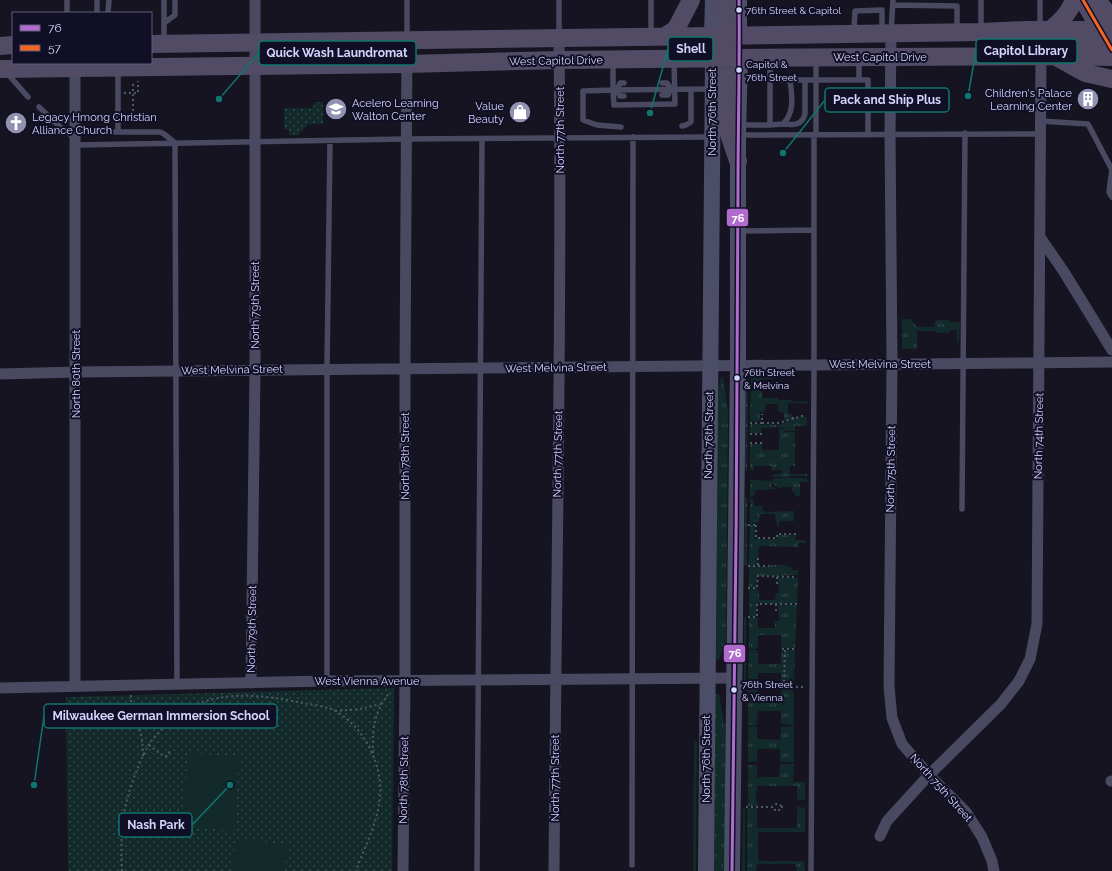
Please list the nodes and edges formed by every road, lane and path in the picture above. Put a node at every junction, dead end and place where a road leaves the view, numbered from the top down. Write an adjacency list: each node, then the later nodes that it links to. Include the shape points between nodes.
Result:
1 (67, 0): 20 (lane)
2 (97, 0): 21 (lane)
3 (109, 0): 22 (lane)
4 (164, 0): 23 (lane)
5 (176, 0): 23 (lane, via 176,15)
6 (255, 0): 33 (street, North 79th Street)
7 (408, 0): 32 (lane)
8 (559, 0): 31 (lane)
9 (652, 0): 30 (lane)
10 (691, 0): 30 (main road, via 676,29)
11 (713, 0): 28 (main road, North 76th Street)
12 (724, 0): 28 (main road)
13 (739, 0): 28 (main road, North 76th Street)
14 (981, 0): 26 (lane)
15 (1040, 0): 24 (lane)
16 (1074, 0): 24 (main road, via 1069,12)
17 (1083, 0): 29 (main road)
18 (1097, 0): 29 (main road)
19 (893, 3): 25 (lane, via 956,6); 27 (lane)
20 (66, 12)
21 (97, 12)
22 (108, 12)
23 (164, 23): 34 (lane)
24 (1045, 30): 26 (main road, West Capitol Drive); 29 (main road, West Capitol Drive)
25 (957, 31): 26 (main road, West Capitol Drive); 27 (main road, West Capitol Drive)
26 (981, 32): 40 (main road, via 977,42)
27 (886, 33): 28 (main road, West Capitol Drive); 39 (street, North 75th Street)
28 (726, 35): 30 (main road, West Capitol Drive); 42 (main road, North 76th Street); 42 (main road, North 76th Street)
29 (1110, 35): 37 (main road)
30 (658, 36): 31 (main road, West Capitol Drive)
31 (559, 38): 32 (main road, West Capitol Drive); 46 (street, North 77th Street)
32 (407, 41): 33 (main road, West Capitol Drive); 48 (street, North 78th Street)
33 (255, 42): 34 (main road, West Capitol Drive); 50 (street, North 79th Street)
34 (158, 44)
35 (0, 46): 36 (main road)
36 (12, 46)
37 (1049, 56): 40 (main road, West Capitol Drive); 41 (main road, West Capitol Drive); 53 (main road, via 1085,73); 72 (street, North 74th Street)
38 (859, 57): 39 (main road, West Capitol Drive); 44 (main road, West Capitol Drive); 59 (lane)
39 (890, 57): 40 (main road, West Capitol Drive); 80 (street, North 75th Street)
40 (955, 57)
41 (1112, 57)
42 (726, 58): 43 (main road, West Capitol Drive); 45 (main road, West Capitol Drive); 65 (main road, North 76th Street); 78 (main road, North 76th Street); 94 (main road, via 728,131)
43 (770, 58): 44 (main road, West Capitol Drive); 55 (lane)
44 (816, 58): 58 (lane)
45 (674, 59): 47 (main road, West Capitol Drive); 63 (lane)
46 (559, 60): 47 (main road, West Capitol Drive); 48 (main road, West Capitol Drive); 87 (street, North 77th Street)
47 (613, 60): 66 (lane)
48 (407, 64): 50 (main road, West Capitol Drive); 89 (street, North 78th Street)
49 (76, 66): 51 (main road, West Capitol Drive); 52 (main road, West Capitol Drive); 88 (street, North 80th Street)
50 (255, 66): 51 (main road, West Capitol Drive); 92 (street, North 79th Street)
51 (118, 68): 79 (lane)
52 (2, 69): 70 (lane)
53 (1112, 79)
54 (138, 80): 67 (path, via 138,93)
55 (770, 80): 56 (lane); 75 (lane)
56 (790, 80): 57 (lane); 74 (lane, via 791,111)
57 (805, 80): 58 (lane); 74 (lane, via 803,119 794,125)
58 (816, 80): 59 (lane); 83 (lane)
59 (860, 80): 84 (lane, via 868,80)
60 (624, 83): 66 (lane, via 620,83)
61 (662, 83): 63 (lane, via 667,83)
62 (134, 84): 67 (path)
63 (673, 89): 64 (lane); 66 (lane); 66 (lane, via 675,104 614,105); 68 (lane, via 668,95)
64 (691, 89): 65 (lane); 77 (lane, via 691,122)
65 (712, 89): 86 (main road, North 76th Street)
66 (615, 90): 69 (lane, via 620,96); 76 (lane, via 583,91 583,120 597,125)
67 (134, 93): 73 (path)
68 (662, 95)
69 (624, 96)
70 (28, 97)
71 (39, 107): 88 (lane)
72 (1041, 121): 82 (street, North 74th Street); 95 (lane, via 1088,124)
73 (134, 123)
74 (783, 124): 75 (lane)
75 (770, 125): 78 (lane)
76 (620, 126)
77 (682, 126)
78 (738, 130): 83 (lane); 94 (main road, North 76th Street)
79 (118, 132): 88 (lane); 93 (lane, via 160,132)
80 (890, 134): 81 (lane); 84 (lane); 105 (street, North 75th Street)
81 (965, 134): 82 (lane); 106 (lane)
82 (1041, 134): 99 (street, North 74th Street)
83 (815, 135): 84 (lane); 97 (lane)
84 (868, 135)
85 (633, 137): 86 (lane); 87 (lane); 108 (lane)
86 (712, 137): 107 (main road, North 76th Street)
87 (560, 138): 90 (lane); 110 (street, North 77th Street)
88 (76, 139): 93 (lane); 115 (street, North 80th Street)
89 (405, 139): 90 (lane); 91 (lane); 111 (street, North 78th Street)
90 (482, 139): 109 (lane)
91 (330, 141): 92 (lane); 113 (lane)
92 (255, 142): 93 (lane); 112 (street, North 79th Street)
93 (175, 144): 114 (lane)
94 (738, 161): 98 (main road, North 76th Street)
95 (1112, 168): 96 (lane, via 1109,192)
96 (1112, 197)
97 (814, 230): 98 (lane); 104 (lane)
98 (738, 231): 103 (main road, North 76th Street)
99 (1040, 238): 100 (street); 101 (street, North 74th Street)
100 (1112, 350)
101 (1040, 362): 102 (street, West Melvina Street); 106 (street, West Melvina Street); 163 (street, North 74th Street, via 1037,624 1030,659 1019,681 1001,704)
102 (1112, 362)
103 (738, 364): 104 (street, West Melvina Street); 107 (street, West Melvina Street); 144 (main road, North 76th Street)
104 (814, 364): 105 (street, West Melvina Street); 153 (lane)
105 (892, 364): 106 (street, West Melvina Street); 163 (street, North 75th Street, via 889,686 892,718 902,744)
106 (964, 364): 127 (lane)
107 (710, 365): 108 (street, West Melvina Street); 143 (main road, North 76th Street)
108 (633, 367): 110 (street, West Melvina Street); 145 (lane)
109 (480, 368): 110 (street, West Melvina Street); 111 (street, West Melvina Street); 149 (lane)
110 (559, 368): 146 (street, North 77th Street)
111 (404, 369): 113 (street, West Melvina Street); 148 (street, North 78th Street)
112 (255, 370): 113 (street, West Melvina Street); 114 (street, West Melvina Street); 150 (street, North 79th Street)
113 (327, 370): 147 (lane)
114 (176, 371): 115 (street, West Melvina Street); 151 (lane)
115 (76, 372): 116 (street, West Melvina Street); 152 (street, North 80th Street)
116 (0, 374)
117 (762, 414): 122 (path)
118 (793, 414): 120 (path)
119 (805, 415): 120 (path)
120 (793, 419): 122 (path, via 779,423)
121 (749, 423): 122 (path)
122 (762, 423)
123 (749, 434): 124 (path)
124 (762, 434)
125 (749, 442): 126 (path)
126 (762, 442)
127 (962, 509)
128 (748, 524): 129 (path, via 756,524 756,538 777,538 777,534)
129 (797, 534)
130 (758, 558): 132 (path)
131 (748, 566): 132 (path)
132 (758, 566): 133 (path)
133 (768, 566)
134 (777, 577): 135 (path); 136 (path); 137 (path, via 758,576 758,588)
135 (797, 577)
136 (777, 584)
137 (748, 588)
138 (776, 604): 139 (path); 140 (path); 141 (path, via 757,604 757,617)
139 (797, 604)
140 (776, 611)
141 (748, 617)
142 (794, 650): 153 (path, via 783,649 783,687)
143 (707, 678): 144 (street, West Vienna Avenue); 145 (street, West Vienna Avenue); 175 (main road, North 76th Street)
144 (735, 678): 176 (main road, North 76th Street)
145 (631, 679): 146 (street, West Vienna Avenue); 169 (lane)
146 (555, 680): 149 (street, West Vienna Avenue); 174 (street, North 77th Street)
147 (327, 681): 148 (street, West Vienna Avenue); 150 (street, West Vienna Avenue)
148 (405, 681): 149 (street, West Vienna Avenue); 172 (street, North 78th Street)
149 (478, 681): 173 (lane)
150 (251, 682): 151 (street, West Vienna Avenue)
151 (177, 684): 152 (street, West Vienna Avenue)
152 (75, 686): 154 (street, West Vienna Avenue)
153 (812, 687): 177 (lane)
154 (0, 688)
155 (390, 692): 156 (path)
156 (381, 704): 157 (path); 161 (path, via 375,722)
157 (333, 711): 158 (path, via 267,696 233,696 216,698); 161 (path, via 351,723 371,749)
158 (178, 715): 159 (path); 162 (path, via 152,716 129,706 143,742)
159 (149, 745): 160 (path, via 163,756 167,756); 162 (path)
160 (171, 749)
161 (373, 756): 171 (path, via 380,781 380,797 376,818)
162 (143, 757): 170 (path, via 135,776 123,822)
163 (929, 775): 168 (street, North 74th Street, via 887,821); 178 (street, North 75th Street, via 966,812 987,848)
164 (746, 807): 165 (path)
165 (774, 807): 166 (path, via 779,804); 166 (path, via 776,811)
166 (781, 807): 167 (path)
167 (786, 807)
168 (880, 836)
169 (632, 865)
170 (122, 871)
171 (356, 871)
172 (403, 871)
173 (477, 871)
174 (554, 871)
175 (706, 871)
176 (732, 871)
177 (811, 871)
178 (994, 871)

